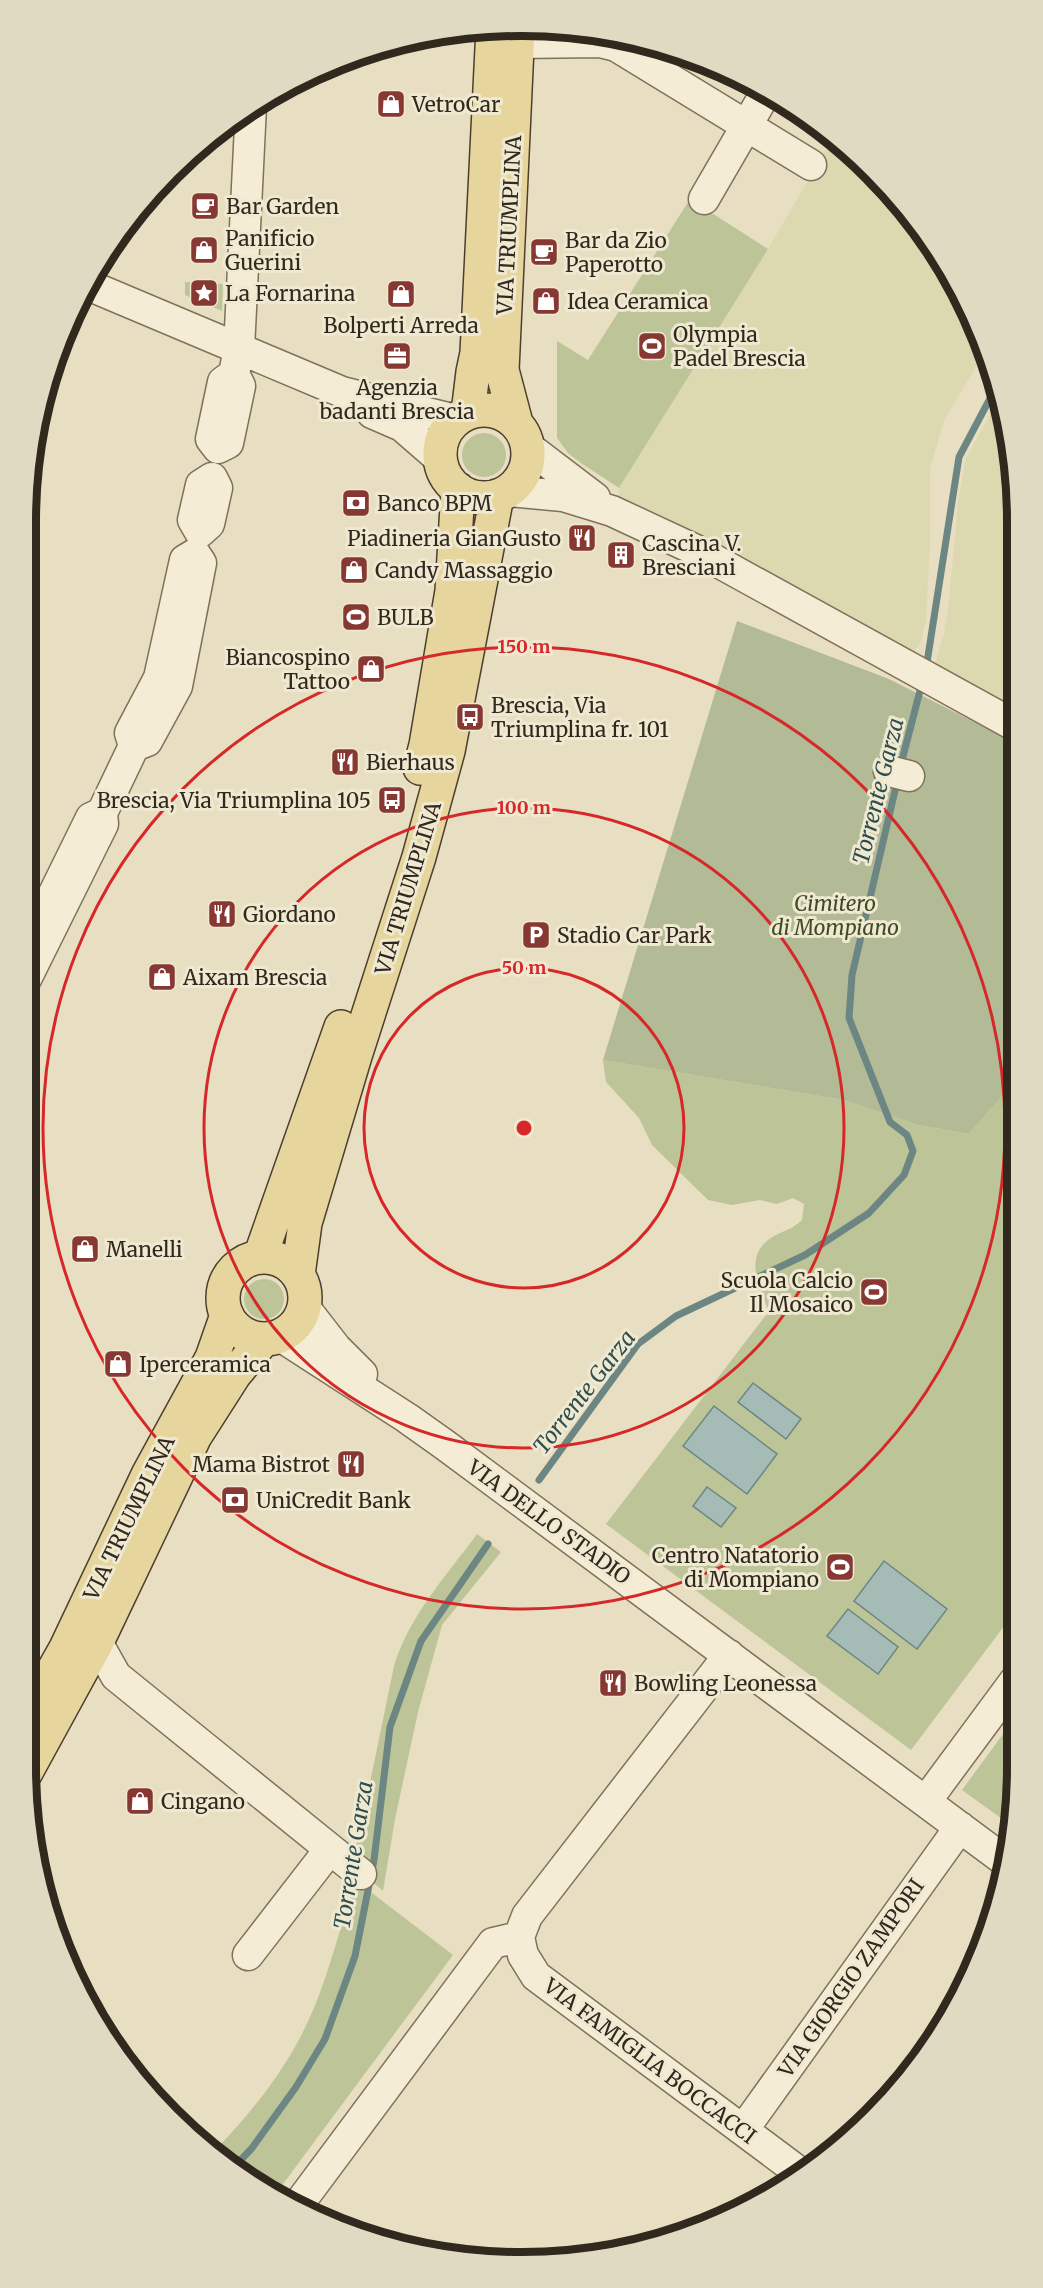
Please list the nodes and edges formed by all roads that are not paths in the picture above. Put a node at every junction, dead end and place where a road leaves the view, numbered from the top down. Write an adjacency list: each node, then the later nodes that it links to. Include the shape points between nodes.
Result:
1 (510, 36): 14 (main road, VIA TRIUMPLINA, via 477,353)
2 (510, 36): 15 (main road, VIA TRIUMPLINA, via 502,370)
3 (566, 38): 4 (street)
4 (592, 41)
5 (605, 43): 8 (street, via 616,46)
6 (762, 100): 8 (street)
7 (250, 119): 12 (street)
8 (746, 126): 9 (street); 10 (street)
9 (811, 165)
10 (704, 199)
11 (96, 289): 12 (street)
12 (237, 362): 13 (street); 21 (street, via 223,382 211,439 218,448 212,478 201,485 193,520 197,543 185,560 159,678 130,733 134,747)
13 (342, 392): 14 (street); 16 (street, via 363,409 402,426)
14 (462, 416): 15 (main road, via 494,411); 16 (main road, VIA TRIUMPLINA, via 443,437)
15 (522, 435): 18 (main road, VIA TRIUMPLINA, via 528,459 525,472 518,483); 19 (street)
16 (440, 459): 17 (main road, via 446,476)
17 (458, 489): 18 (main road, via 477,497); 24 (main road, VIA TRIUMPLINA, via 452,591 426,745 391,873 335,1047)
18 (502, 493): 19 (street, via 563,496); 25 (main road, VIA TRIUMPLINA, via 448,751 305,1223)
19 (612, 511): 20 (street, via 700,552)
20 (1007, 721)
21 (102, 813): 22 (street, via 91,818); 23 (street, via 103,824)
22 (36, 930)
23 (36, 959)
24 (260, 1257): 25 (main road, via 282,1261); 27 (main road, VIA TRIUMPLINA, via 235,1269 227,1281 223,1294)
25 (298, 1275): 26 (main road, VIA TRIUMPLINA, via 305,1291)
26 (305, 1308): 28 (main road, VIA TRIUMPLINA, via 296,1325); 29 (street, VIA DELLO STADIO, via 336,1348)
27 (227, 1315): 28 (main road, via 242,1333 252,1338); 33 (main road, VIA TRIUMPLINA, via 212,1358 148,1475 66,1648)
28 (272, 1338): 29 (street, VIA DELLO STADIO); 30 (main road, VIA TRIUMPLINA, via 234,1375 195,1436)
29 (407, 1418): 31 (street, VIA DELLO STADIO)
30 (97, 1642): 34 (main road, VIA TRIUMPLINA); 37 (street, via 116,1676)
31 (729, 1655): 35 (street, VIA DELLO STADIO); 40 (street, via 527,1916)
32 (1007, 1692): 35 (street)
33 (36, 1701)
34 (36, 1754)
35 (926, 1801): 36 (street, VIA DELLO STADIO)
36 (960, 1827): 38 (street, VIA DELLO STADIO); 42 (street, VIA GIORGIO ZAMPORI)
37 (330, 1849): 39 (street); 41 (street)
38 (999, 1856)
39 (361, 1874)
40 (519, 1937): 42 (street, VIA FAMIGLIA BOCCACCI, via 536,1976); 44 (street, via 492,1943)
41 (248, 1955)
42 (743, 2130): 43 (street, VIA FAMIGLIA BOCCACCI)
43 (794, 2168)
44 (302, 2199)

